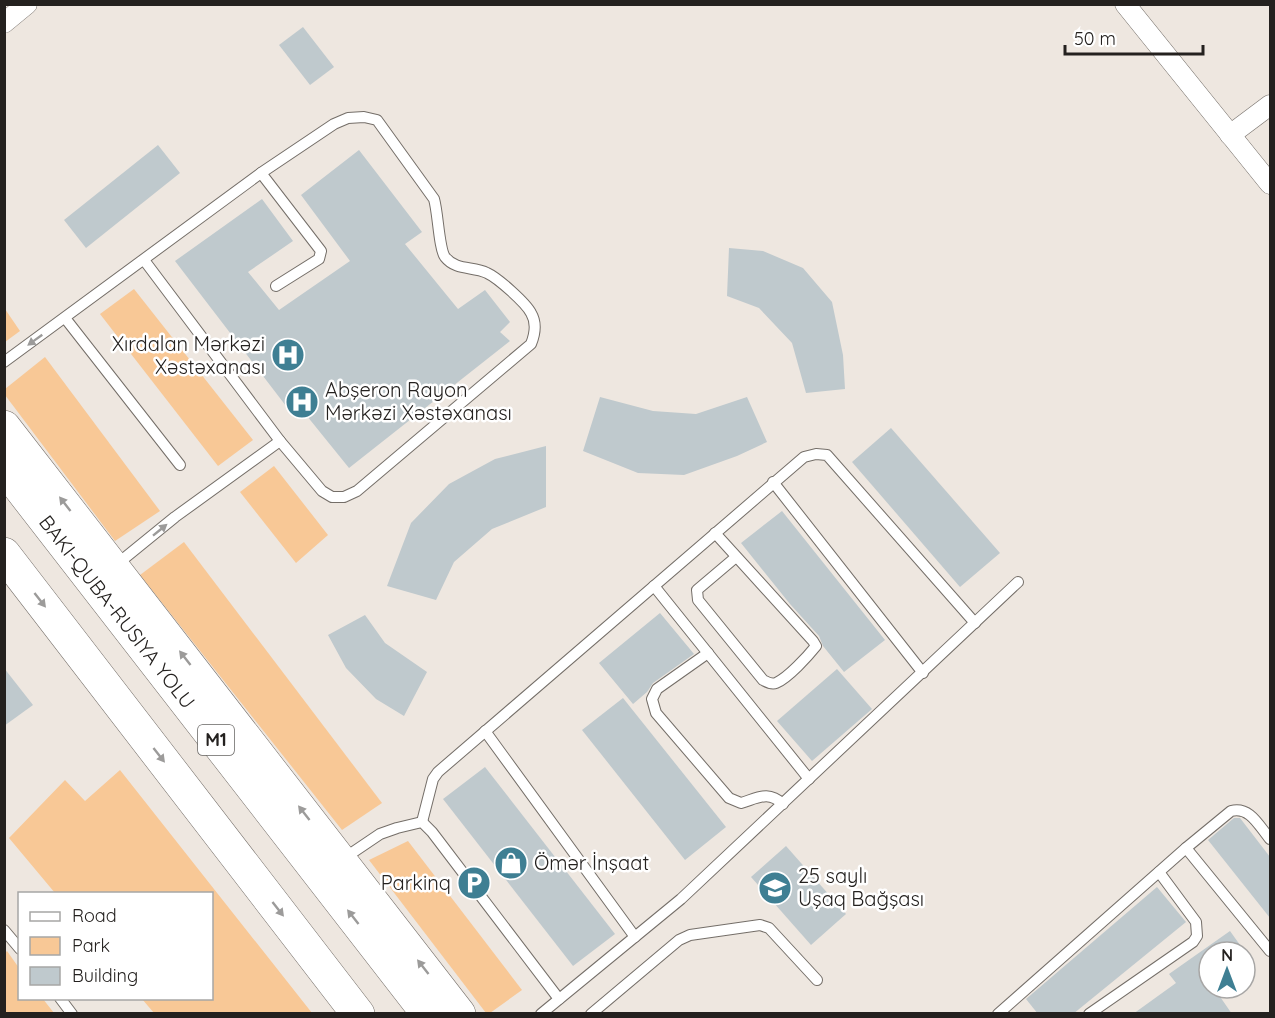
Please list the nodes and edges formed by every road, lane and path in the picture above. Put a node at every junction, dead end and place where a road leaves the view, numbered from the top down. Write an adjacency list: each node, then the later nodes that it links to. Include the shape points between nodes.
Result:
1 (27, 4): 3 (street)
2 (1132, 7): 5 (street)
3 (4, 23)
4 (1270, 105): 5 (street)
5 (1230, 135): 7 (street)
6 (261, 173): 8 (lane); 9 (lane, via 321,251 319,259); 13 (lane, via 334,124 348,118 377,120 434,199 446,258 457,267 486,272 500,280 531,312 536,334 531,344 344,497 332,497 322,491)
7 (1270, 184)
8 (144, 260): 10 (lane); 13 (lane)
9 (276, 286)
10 (65, 318): 11 (lane, one-way to 11); 14 (lane)
11 (4, 362)
12 (4, 427): 20 (highway, one-way to 12)
13 (280, 441): 20 (lane, one-way to 13)
14 (180, 465)
15 (4, 467): 43 (highway, M1, one-way to 15)
16 (774, 482): 17 (lane); 23 (lane, via 804,457 827,455); 25 (lane)
17 (715, 533): 19 (lane); 22 (lane)
18 (4, 554): 42 (highway, one-way to 42)
19 (736, 557): 19 (lane, via 816,646 778,682 770,684 763,680 698,600 698,590)
20 (114, 567): 32 (highway, one-way to 20)
21 (1018, 582): 23 (lane)
22 (654, 586): 24 (lane); 26 (lane)
23 (975, 623): 25 (lane)
24 (708, 653): 27 (lane); 28 (lane, via 657,689 652,699 656,713 729,798 741,803 766,795)
25 (923, 673): 27 (lane)
26 (485, 731): 29 (lane, via 433,779); 35 (lane)
27 (809, 779): 28 (lane)
28 (783, 804): 35 (lane)
29 (422, 822): 32 (lane, via 380,834); 39 (lane)
30 (1270, 839): 31 (lane, via 1247,811 1240,809 1231,811)
31 (1186, 848): 33 (lane); 37 (lane)
32 (341, 860): 44 (highway, one-way to 32)
33 (1159, 872): 47 (lane); 48 (lane, via 1196,922 1197,936)
34 (6, 934): 36 (lane)
35 (636, 937): 39 (lane)
36 (18, 947)
37 (1270, 951)
38 (817, 980): 46 (lane, via 769,928 760,925 690,935)
39 (559, 999): 45 (lane)
40 (61, 1000): 41 (lane)
41 (72, 1014)
42 (358, 1014)
43 (428, 1014)
44 (459, 1014)
45 (541, 1014)
46 (591, 1014)
47 (998, 1014)
48 (1089, 1014)

